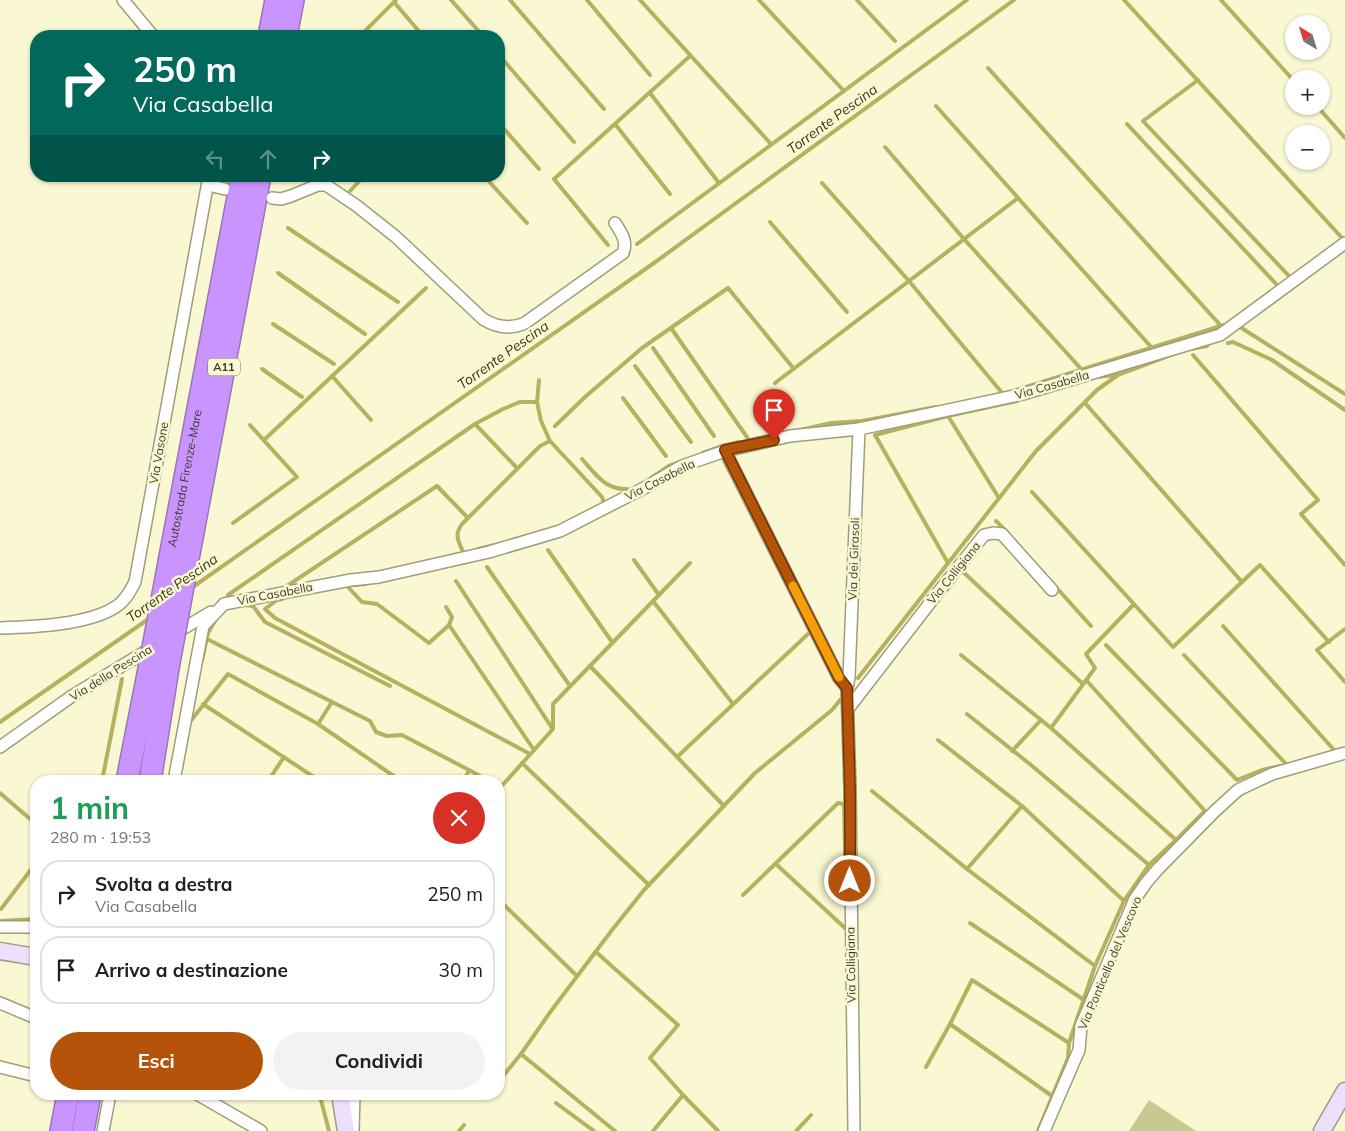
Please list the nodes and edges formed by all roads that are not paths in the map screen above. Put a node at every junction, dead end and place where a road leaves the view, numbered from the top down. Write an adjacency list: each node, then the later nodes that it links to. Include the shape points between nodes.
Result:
1 (122, 0): 4 (street)
2 (276, 0): 5 (highway)
3 (293, 0): 6 (highway)
4 (148, 30)
5 (270, 30)
6 (287, 30)
7 (208, 182): 20 (street, Via Vasone, via 135,582 118,606 99,615 67,623)
8 (210, 182): 11 (street)
9 (241, 182): 17 (highway, Autostrada Firenze-Mare / A11)
10 (259, 182): 17 (highway, Autostrada Firenze-Mare / A11)
11 (225, 189)
12 (272, 198): 13 (street, via 281,199 318,184 326,185 383,227 483,319 502,327 525,323 623,253 625,242)
13 (615, 222)
14 (1345, 243): 15 (street, Via Casabella, via 1220,335 1023,394)
15 (860, 429): 16 (street, Via Casabella, via 790,436); 22 (street, Via dei Girasoli)
16 (725, 450): 19 (street, Via Casabella, via 682,466 560,531 489,552 378,577); 22 (street, via 839,678)
17 (179, 558): 21 (highway, Autostrada Firenze-Mare / A11, bridge)
18 (1052, 590): 23 (street, Via Colligiana, via 1002,534 984,535)
19 (224, 604): 24 (street, Via della Pescina, via 72,696); 28 (street, Via Casabella, via 203,626)
20 (0, 628)
21 (159, 668): 26 (highway, Autostrada Firenze-Mare / A11); 27 (highway, Autostrada Firenze-Mare / A11)
22 (847, 688): 23 (street, Via Colligiana)
23 (848, 709): 51 (street, Via Colligiana)
24 (0, 747)
25 (1345, 753): 52 (street, Via Ponticello del Vescovo, via 1272,774 1238,790 1146,883 1135,899 1081,1026 1079,1050)
26 (129, 775)
27 (150, 775)
28 (175, 775)
29 (0, 919): 30 (street)
30 (6, 927): 31 (street)
31 (30, 928)
32 (0, 951): 33 (main road)
33 (30, 956)
34 (0, 1002): 35 (street)
35 (30, 1015)
36 (0, 1067): 37 (street)
37 (30, 1074)
38 (1345, 1091): 53 (main road)
39 (67, 1100): 45 (highway)
40 (89, 1100): 46 (highway)
41 (109, 1100): 47 (street)
42 (207, 1100): 48 (street)
43 (341, 1100): 49 (main road)
44 (354, 1100): 50 (street)
45 (62, 1131)
46 (83, 1131)
47 (104, 1131)
48 (261, 1131)
49 (346, 1131)
50 (353, 1131)
51 (854, 1131)
52 (1044, 1131)
53 (1322, 1131)

